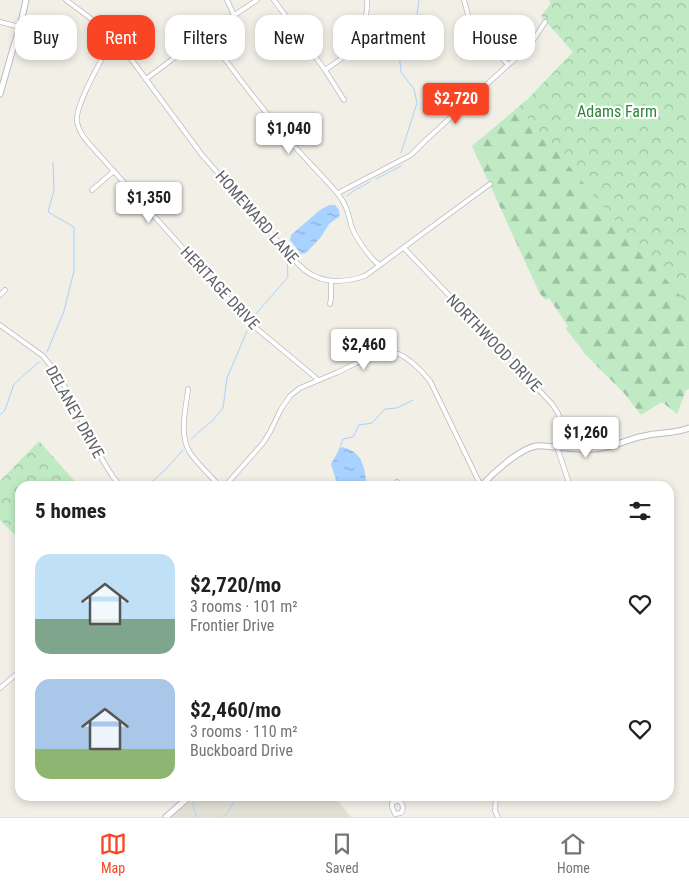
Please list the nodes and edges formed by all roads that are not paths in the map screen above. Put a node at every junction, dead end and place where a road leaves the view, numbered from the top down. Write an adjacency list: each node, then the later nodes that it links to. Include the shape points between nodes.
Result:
1 (26, 0): 8 (street)
2 (66, 0): 10 (street, HOMEWARD LANE)
3 (227, 0): 9 (street)
4 (256, 0): 9 (street)
5 (274, 0): 20 (street)
6 (367, 0): 20 (street, via 358,41 346,55)
7 (464, 0): 19 (street, via 471,22)
8 (23, 15)
9 (234, 15)
10 (87, 16)
11 (0, 22): 13 (street)
12 (544, 22): 19 (street, via 526,50)
13 (15, 26)
14 (15, 43): 22 (street)
15 (102, 60): 24 (street, HERITAGE DRIVE, via 83,96 77,116 79,131)
16 (132, 60): 21 (street, HOMEWARD LANE)
17 (171, 60): 21 (street)
18 (226, 60): 27 (street, via 290,142)
19 (508, 65): 27 (street, via 410,156)
20 (325, 70): 23 (street)
21 (146, 79): 30 (street, HOMEWARD LANE, via 202,154 298,264 312,275)
22 (0, 94)
23 (344, 100)
24 (114, 171): 26 (street); 35 (street, HERITAGE DRIVE, via 250,323)
25 (490, 184): 28 (street, HOMEWARD LANE)
26 (92, 190)
27 (338, 194): 29 (street, via 356,234)
28 (404, 248): 29 (street, HOMEWARD LANE); 39 (street, NORTHWOOD DRIVE, via 552,404 560,418)
29 (379, 265): 30 (street, HOMEWARD LANE, via 365,276)
30 (331, 281): 33 (street)
31 (5, 290): 32 (street)
32 (0, 295)
33 (330, 304)
34 (0, 325): 40 (street, DELANEY DRIVE, via 43,356 51,366)
35 (318, 380): 42 (street, via 290,396 263,443); 43 (street, via 379,354 391,352 403,356 430,381)
36 (188, 389): 41 (street, via 186,442 189,451)
37 (689, 428): 39 (street, via 602,448)
38 (557, 448): 39 (street); 44 (street, via 537,446 524,450); 45 (street)
39 (568, 448)
40 (117, 481)
41 (216, 481)
42 (229, 481)
43 (479, 481)
44 (486, 481)
45 (568, 481)
46 (15, 675): 47 (street)
47 (0, 688)
48 (184, 801): 50 (street)
49 (495, 801): 51 (street)
50 (166, 817)
51 (498, 817)

